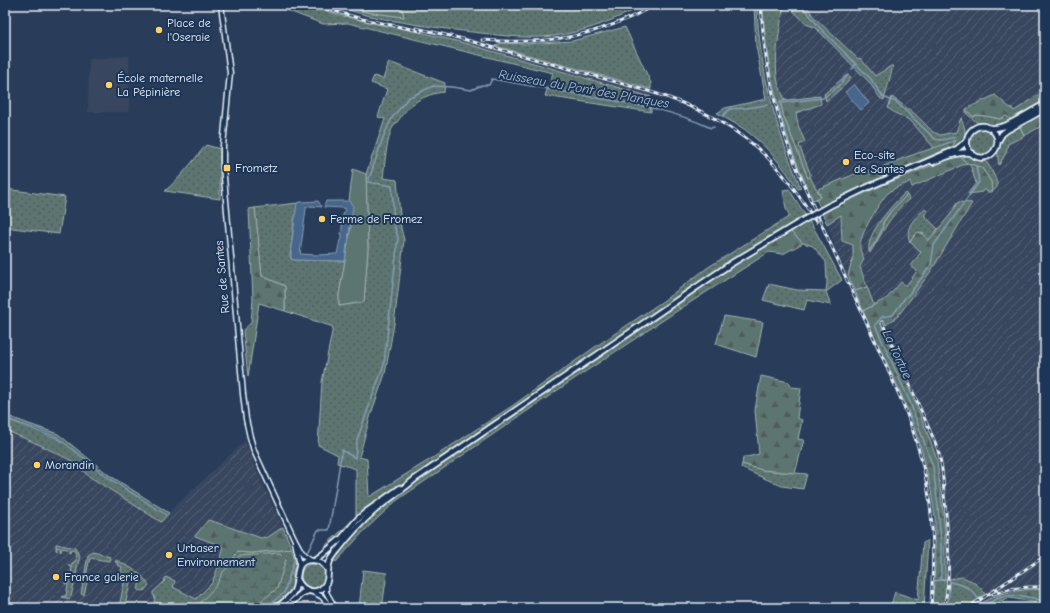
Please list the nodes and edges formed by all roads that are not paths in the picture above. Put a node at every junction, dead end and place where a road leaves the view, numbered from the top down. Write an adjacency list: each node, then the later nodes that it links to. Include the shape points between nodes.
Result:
1 (221, 5): 10 (street, Rue de Santes, via 230,73 223,166 245,412 254,451)
2 (1045, 104): 4 (main road, via 1006,125)
3 (1045, 109): 6 (main road, via 1009,129)
4 (990, 128): 5 (main road, via 976,127 970,132); 6 (main road)
5 (967, 140): 7 (main road); 8 (main road, via 957,149)
6 (998, 140): 7 (main road, via 996,149 988,156 980,157)
7 (972, 153): 8 (main road, via 955,154)
8 (912, 168): 9 (main road, bridge, via 829,206 732,264)
9 (415, 479): 11 (main road, via 366,512 342,538); 13 (main road, via 373,511 342,544 328,565)
10 (294, 538): 11 (street, Rue de Santes, via 302,553); 12 (street, Rue de Santes, via 299,560)
11 (313, 560): 12 (main road, via 302,564); 13 (main road, via 323,564)
12 (298, 570): 14 (main road)
13 (328, 572): 15 (main road)
14 (297, 579): 16 (main road, via 302,587); 17 (main road, via 294,592)
15 (326, 583): 16 (main road, via 320,590); 19 (street, via 326,592)
16 (310, 591): 18 (main road, via 300,594); 19 (street, via 321,596)
17 (276, 608)
18 (285, 608)
19 (334, 608)

